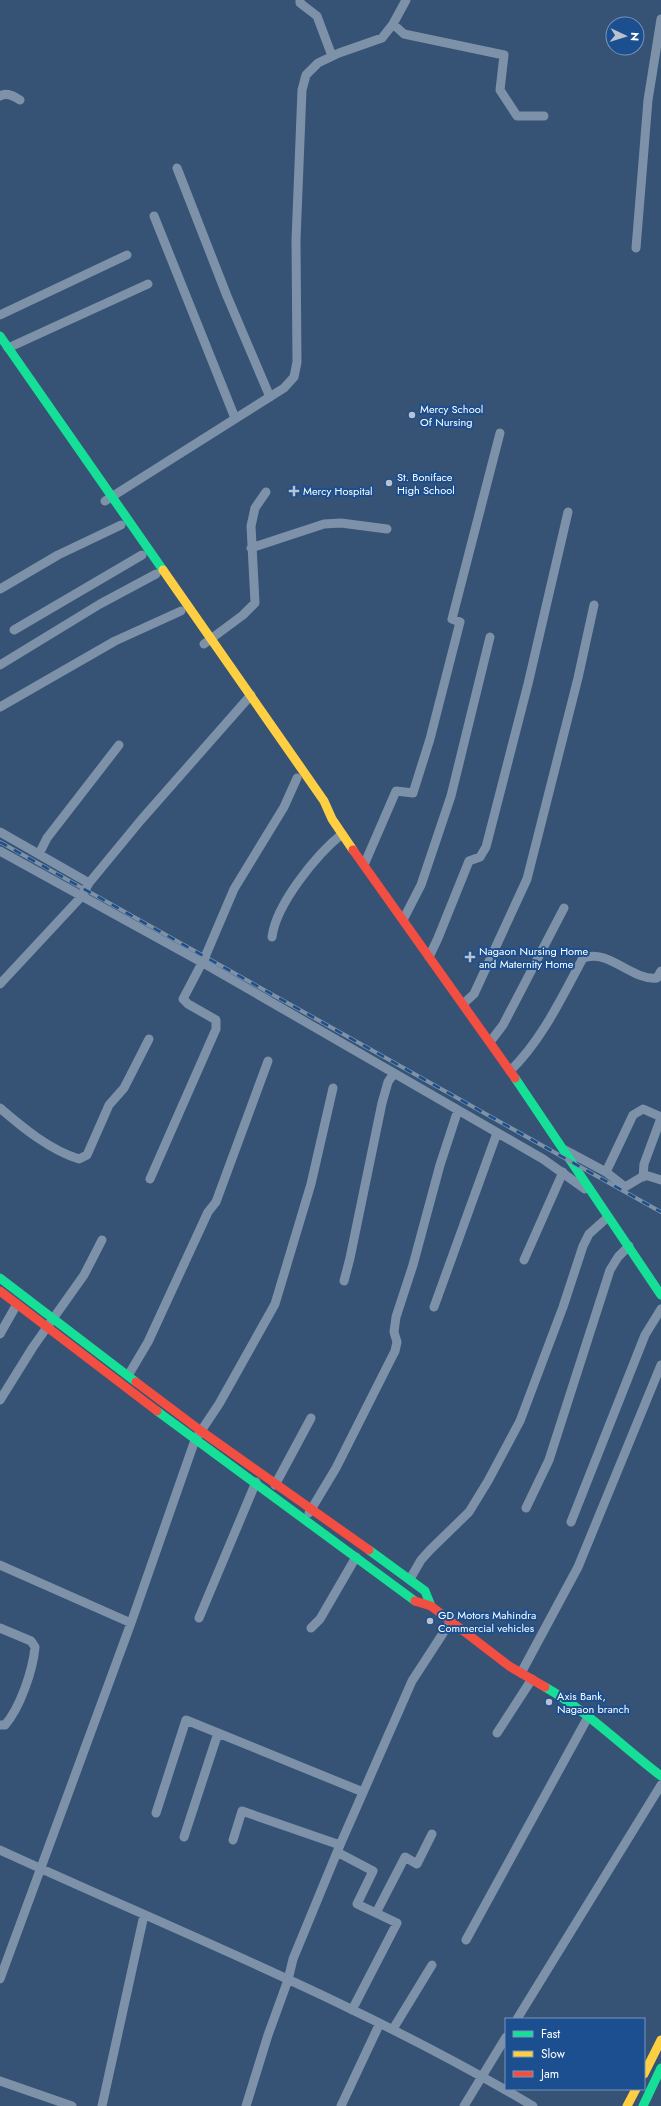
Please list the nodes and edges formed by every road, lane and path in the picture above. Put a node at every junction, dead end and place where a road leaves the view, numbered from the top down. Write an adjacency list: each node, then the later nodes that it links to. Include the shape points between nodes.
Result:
1 (300, 0): 5 (street, via 300,4 317,16)
2 (406, 0): 4 (street)
3 (661, 19): 11 (street, via 648,100)
4 (393, 24): 5 (street, via 382,38); 8 (street, via 404,34 504,55 500,90 517,116)
5 (332, 56): 17 (street, via 318,63 306,75 302,90 296,240 297,362 294,377 284,388)
6 (0, 96): 7 (street, via 14,96)
7 (20, 100)
8 (544, 116)
9 (177, 168): 17 (street)
10 (154, 216): 18 (street)
11 (636, 248)
12 (127, 254): 14 (street)
13 (148, 284): 16 (street)
14 (0, 315)
15 (0, 336): 16 (main road)
16 (4, 349): 21 (main road)
17 (270, 397): 18 (street)
18 (235, 418): 21 (street)
19 (500, 433): 44 (street, via 452,618 460,622 430,739 413,793 396,791)
20 (266, 492): 25 (street, via 255,508 251,526)
21 (108, 499): 23 (main road); 33 (main road)
22 (568, 512): 50 (street, via 528,684 486,847 480,857 469,860)
23 (121, 524): 26 (main road); 28 (street, via 58,555)
24 (387, 529): 25 (street, via 341,523 324,524)
25 (251, 548): 33 (street, via 255,603)
26 (142, 555): 27 (main road); 31 (street)
27 (156, 574): 30 (main road); 34 (street, via 100,604)
28 (0, 590)
29 (594, 605): 54 (street, via 527,879 474,994)
30 (181, 611): 33 (main road); 36 (street, via 115,641)
31 (14, 630)
32 (490, 637): 48 (street, via 451,796 421,885)
33 (207, 641): 35 (main road)
34 (0, 665)
35 (248, 698): 38 (main road); 39 (main road, via 324,801); 45 (street, via 141,820)
36 (0, 707)
37 (119, 745): 43 (street, via 46,838)
38 (296, 778): 39 (main road, via 317,807); 51 (street, via 284,807 234,889)
39 (332, 819): 41 (main road)
40 (0, 832): 43 (street)
41 (342, 834): 44 (main road); 49 (street, via 326,847 305,871 287,900 273,929)
42 (0, 851): 46 (street)
43 (39, 854): 45 (street)
44 (364, 865): 48 (main road)
45 (90, 883): 46 (street)
46 (81, 897): 51 (street); 53 (street)
47 (564, 908): 56 (street, via 504,1025)
48 (403, 920): 50 (main road)
49 (272, 937)
50 (429, 957): 54 (main road)
51 (202, 962): 59 (street); 69 (street, via 183,999 216,1020 216,1029)
52 (661, 971): 58 (street, via 657,978 648,979 614,962 590,955 583,958 554,1012 522,1059)
53 (0, 984)
54 (463, 1004): 56 (main road)
55 (149, 1038): 61 (street, via 124,1088 109,1105 87,1155 79,1159 44,1141)
56 (490, 1042): 58 (main road)
57 (268, 1061): 87 (street, via 216,1202 208,1212 148,1342)
58 (510, 1071): 65 (main road)
59 (394, 1073): 62 (street); 77 (street, via 388,1082 382,1103)
60 (333, 1088): 90 (street, via 311,1184 275,1304 227,1391)
61 (0, 1108)
62 (458, 1110): 64 (street); 95 (street, via 396,1317 395,1351)
63 (661, 1118): 67 (street, via 643,1108 633,1115); 68 (street, via 644,1164)
64 (497, 1133): 66 (street); 81 (street)
65 (564, 1150): 67 (street); 71 (main road)
66 (563, 1172): 71 (street); 75 (street)
67 (606, 1172): 68 (street, via 625,1187)
68 (642, 1177): 70 (street, via 652,1176)
69 (150, 1179)
70 (661, 1180)
71 (593, 1195): 72 (main road)
72 (608, 1217): 74 (main road); 100 (street, via 589,1234 583,1246 520,1421 488,1481 469,1512 421,1560)
73 (102, 1240): 83 (street, via 84,1275)
74 (629, 1246): 79 (main road); 94 (street, via 610,1270 549,1460)
75 (524, 1260)
76 (0, 1278): 83 (main road)
77 (344, 1281)
78 (0, 1291): 80 (main road)
79 (661, 1295)
80 (17, 1304): 84 (main road); 85 (street)
81 (434, 1307)
82 (661, 1309): 97 (street, via 645,1335)
83 (53, 1318): 84 (street); 87 (main road)
84 (48, 1326): 88 (street); 91 (main road)
85 (0, 1334)
86 (661, 1365): 107 (street, via 578,1568)
87 (129, 1374): 90 (main road)
88 (0, 1400)
89 (311, 1418): 93 (street)
90 (201, 1431): 91 (street); 93 (main road)
91 (195, 1440): 92 (main road); 104 (street)
92 (256, 1482): 96 (main road); 102 (street)
93 (275, 1485): 95 (main road)
94 (526, 1508)
95 (313, 1509): 96 (street); 100 (main road)
96 (305, 1519): 98 (main road)
97 (571, 1522)
98 (356, 1557): 101 (main road, via 417,1602); 106 (street, via 320,1619)
99 (0, 1565): 104 (street)
100 (410, 1579): 101 (main road, via 425,1592)
101 (431, 1606): 103 (main road)
102 (199, 1618)
103 (451, 1620): 107 (main road); 115 (street, via 412,1681)
104 (131, 1623): 122 (street)
105 (0, 1628): 110 (street, via 31,1641 35,1647 30,1671 11,1717 5,1725)
106 (310, 1628)
107 (521, 1673): 108 (main road)
108 (532, 1679): 109 (main road, via 570,1701); 112 (street)
109 (588, 1717): 113 (main road); 125 (street)
110 (0, 1725)
111 (218, 1733): 115 (street); 116 (street, via 186,1720); 118 (street)
112 (497, 1733)
113 (661, 1776)
114 (661, 1785): 130 (street)
115 (363, 1792): 120 (street)
116 (156, 1813)
117 (432, 1834): 123 (street, via 417,1864 405,1857)
118 (184, 1837)
119 (233, 1840): 120 (street, via 242,1812)
120 (338, 1848): 123 (street, via 373,1871 357,1904); 128 (street, via 293,1959)
121 (0, 1850): 122 (street)
122 (41, 1869): 124 (street); 127 (street)
123 (376, 1913): 129 (street, via 397,1923)
124 (144, 1915): 128 (street); 143 (street)
125 (466, 1940)
126 (432, 1965): 132 (street)
127 (0, 1979)
128 (288, 1980): 129 (street); 144 (street)
129 (352, 2010): 131 (street)
130 (518, 2018)
131 (380, 2023): 132 (street); 145 (street)
132 (392, 2029): 137 (street)
133 (505, 2039): 137 (street)
134 (661, 2040): 136 (main road)
135 (661, 2068): 149 (main road)
136 (645, 2072)
137 (482, 2076): 139 (street); 146 (street)
138 (0, 2081): 142 (street)
139 (505, 2090)
140 (506, 2090): 147 (street)
141 (635, 2090): 148 (main road)
142 (72, 2106)
143 (102, 2106)
144 (246, 2106)
145 (341, 2106)
146 (464, 2106)
147 (533, 2106)
148 (627, 2106)
149 (643, 2106)

